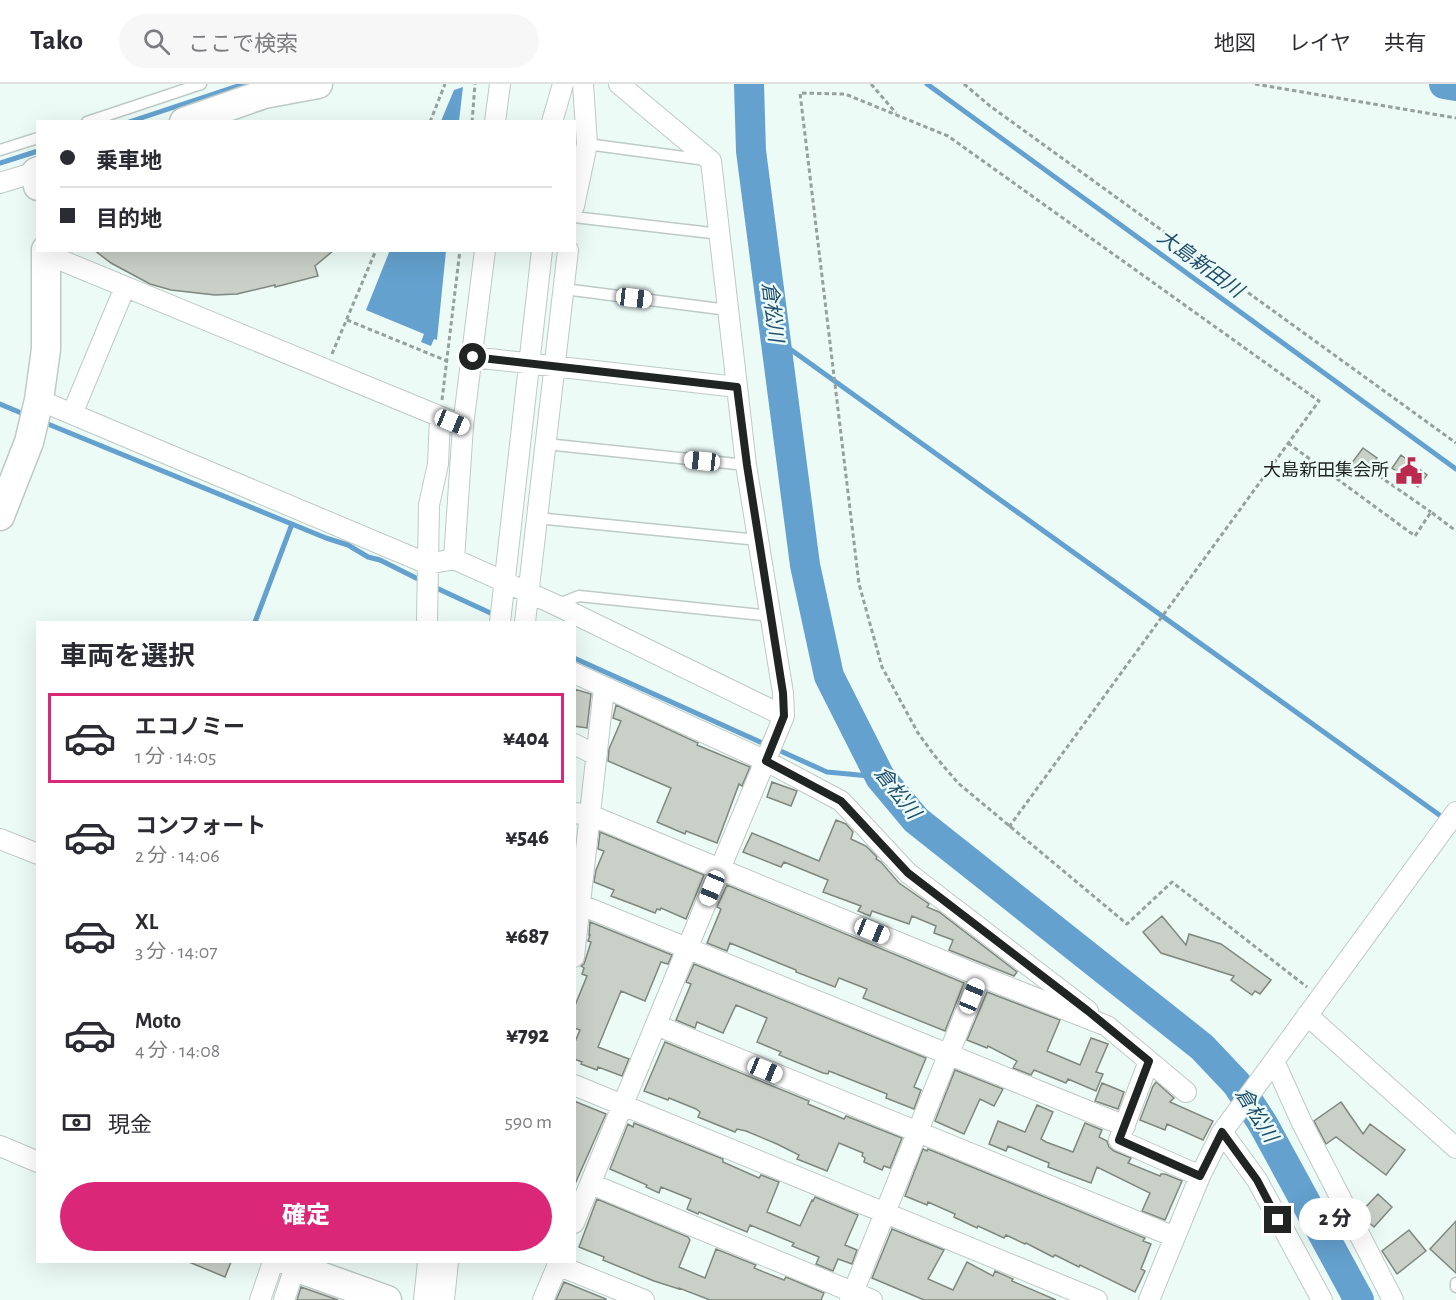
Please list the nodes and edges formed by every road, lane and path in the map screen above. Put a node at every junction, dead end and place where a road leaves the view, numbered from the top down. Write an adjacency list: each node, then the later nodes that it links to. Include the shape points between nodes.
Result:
1 (201, 84): 14 (lane)
2 (318, 84): 15 (street, via 264,94)
3 (445, 84): 16 (path)
4 (476, 84): 17 (path)
5 (500, 84): 18 (street)
6 (564, 84): 19 (street)
7 (583, 84): 21 (street)
8 (619, 84): 23 (street)
9 (871, 84): 12 (path)
10 (964, 84): 50 (path, via 1000,114)
11 (1255, 84): 13 (path)
12 (898, 114): 49 (path, via 948,136 1319,401); 76 (path, via 845,94 800,93 859,584 882,667 918,733 958,783)
13 (1456, 118)
14 (93, 120)
15 (190, 120)
16 (431, 120)
17 (472, 120)
18 (495, 120)
19 (553, 120)
20 (36, 139): 22 (lane)
21 (587, 144): 23 (lane); 26 (street)
22 (0, 150)
23 (711, 161): 28 (street)
24 (36, 176): 25 (street)
25 (0, 183)
26 (576, 196)
27 (576, 217): 28 (lane)
28 (720, 234): 37 (street)
29 (46, 252): 35 (street); 45 (street, via 46,349)
30 (375, 252): 38 (path)
31 (460, 252): 40 (path)
32 (485, 252): 39 (street)
33 (542, 252): 41 (street)
34 (568, 252): 36 (street)
35 (125, 287): 43 (street); 46 (street)
36 (564, 290): 37 (lane); 42 (street)
37 (729, 310): 44 (street)
38 (347, 320): 40 (path); 43 (path)
39 (473, 357): 41 (street); 48 (street)
40 (447, 361): 47 (path)
41 (529, 364): 42 (street); 60 (street)
42 (555, 367): 44 (street); 51 (street)
43 (326, 370): 47 (street)
44 (737, 387): 52 (street)
45 (39, 400): 46 (street); 55 (street)
46 (72, 414): 59 (street)
47 (440, 417): 48 (street); 59 (street, via 438,464 429,505)
48 (464, 426): 59 (street)
49 (1288, 443): 54 (path, via 1415,536); 76 (path)
50 (1456, 443)
51 (546, 444): 52 (lane); 56 (street)
52 (747, 465): 58 (street)
53 (1379, 476): 54 (path)
54 (1431, 512): 57 (path)
55 (0, 516)
56 (537, 518): 58 (lane); 61 (street)
57 (1456, 531)
58 (758, 540): 63 (street)
59 (441, 562): 60 (street); 64 (street); 65 (street)
60 (504, 581): 61 (street); 66 (street)
61 (528, 592): 62 (street); 67 (street)
62 (556, 604): 63 (lane, via 579,596); 70 (street)
63 (771, 616): 70 (street)
64 (428, 621)
65 (439, 621)
66 (500, 621)
67 (525, 621)
68 (576, 674): 69 (street)
69 (604, 688): 72 (street); 73 (street)
70 (784, 716): 73 (street)
71 (576, 745): 72 (street)
72 (596, 755): 75 (street)
73 (766, 761): 79 (street); 87 (street, via 841,801 908,873)
74 (1456, 812): 84 (street)
75 (582, 814): 79 (street); 80 (street)
76 (1009, 827): 84 (path, via 1127,924 1172,882)
77 (0, 838): 78 (street)
78 (36, 853)
79 (720, 868): 82 (street); 83 (street)
80 (580, 905): 81 (street); 82 (street)
81 (576, 940)
82 (687, 948): 86 (street); 88 (street)
83 (980, 976): 87 (street); 88 (street)
84 (1320, 997): 85 (street)
85 (1307, 1015): 90 (street); 98 (street)
86 (656, 1025): 93 (street); 96 (street)
87 (1107, 1026): 89 (street)
88 (948, 1056): 94 (street); 96 (street)
89 (1149, 1061): 92 (street); 94 (street)
90 (1273, 1061): 95 (street); 121 (street)
91 (576, 1086): 93 (street)
92 (1186, 1092)
93 (623, 1105): 101 (street); 102 (street)
94 (1125, 1126): 100 (street, via 1119,1140)
95 (1223, 1131)
96 (918, 1132): 102 (street); 104 (street)
97 (0, 1146): 99 (street)
98 (1456, 1148)
99 (36, 1160)
100 (1200, 1176): 104 (street); 120 (street, via 1222,1132 1257,1180)
101 (591, 1184): 103 (street); 109 (street)
102 (886, 1212): 109 (street); 118 (street)
103 (576, 1218)
104 (1175, 1237): 119 (street)
105 (283, 1263): 110 (street); 111 (street); 112 (street)
106 (428, 1263): 113 (street)
107 (448, 1263): 114 (street)
108 (558, 1263): 115 (street); 116 (street)
109 (852, 1296): 117 (street)
110 (260, 1300)
111 (284, 1300)
112 (387, 1300)
113 (424, 1300)
114 (444, 1300)
115 (543, 1300)
116 (644, 1300)
117 (872, 1300)
118 (1097, 1300)
119 (1149, 1300)
120 (1322, 1300)
121 (1393, 1300)

